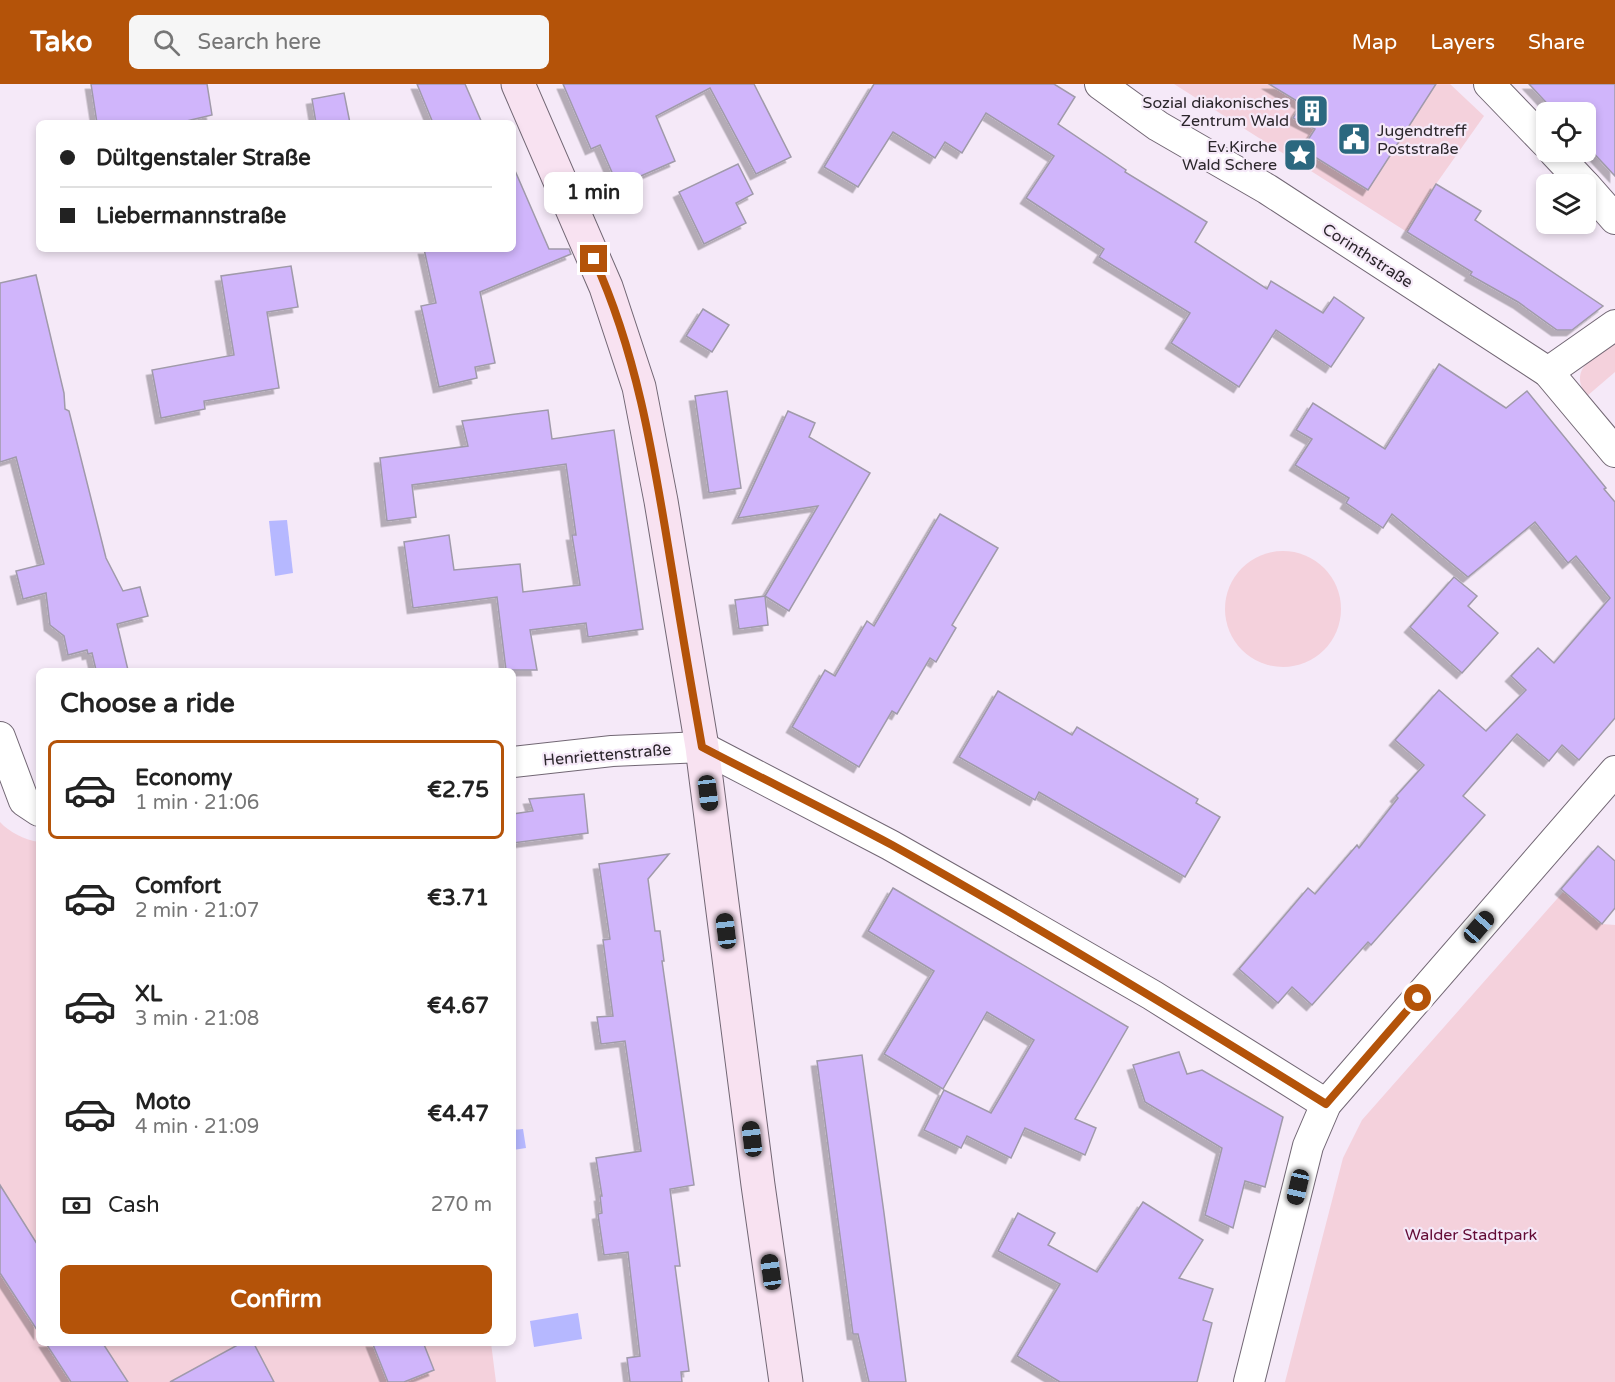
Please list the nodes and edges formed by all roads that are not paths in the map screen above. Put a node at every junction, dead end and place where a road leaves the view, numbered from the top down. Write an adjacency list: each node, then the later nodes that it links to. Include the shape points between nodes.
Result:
1 (518, 84): 13 (main road, via 606,287 639,387)
2 (1100, 84): 10 (street, Corinthstraße, via 1158,126 1266,189)
3 (1489, 84): 4 (street)
4 (1536, 133)
5 (1563, 162): 6 (street)
6 (1575, 174)
7 (1596, 197): 8 (street)
8 (1615, 219)
9 (1615, 325): 10 (street)
10 (1548, 372): 11 (street, Corinthstraße)
11 (1615, 452)
12 (0, 737): 16 (street, via 24,801)
13 (702, 747): 14 (street, Henriettenstraße, via 612,751); 17 (street, Henriettenstraße, via 890,844 1152,995); 18 (main road)
14 (516, 762)
15 (1615, 771): 17 (street)
16 (36, 809)
17 (1326, 1104): 19 (street, via 1308,1146)
18 (786, 1382)
19 (1248, 1382)

